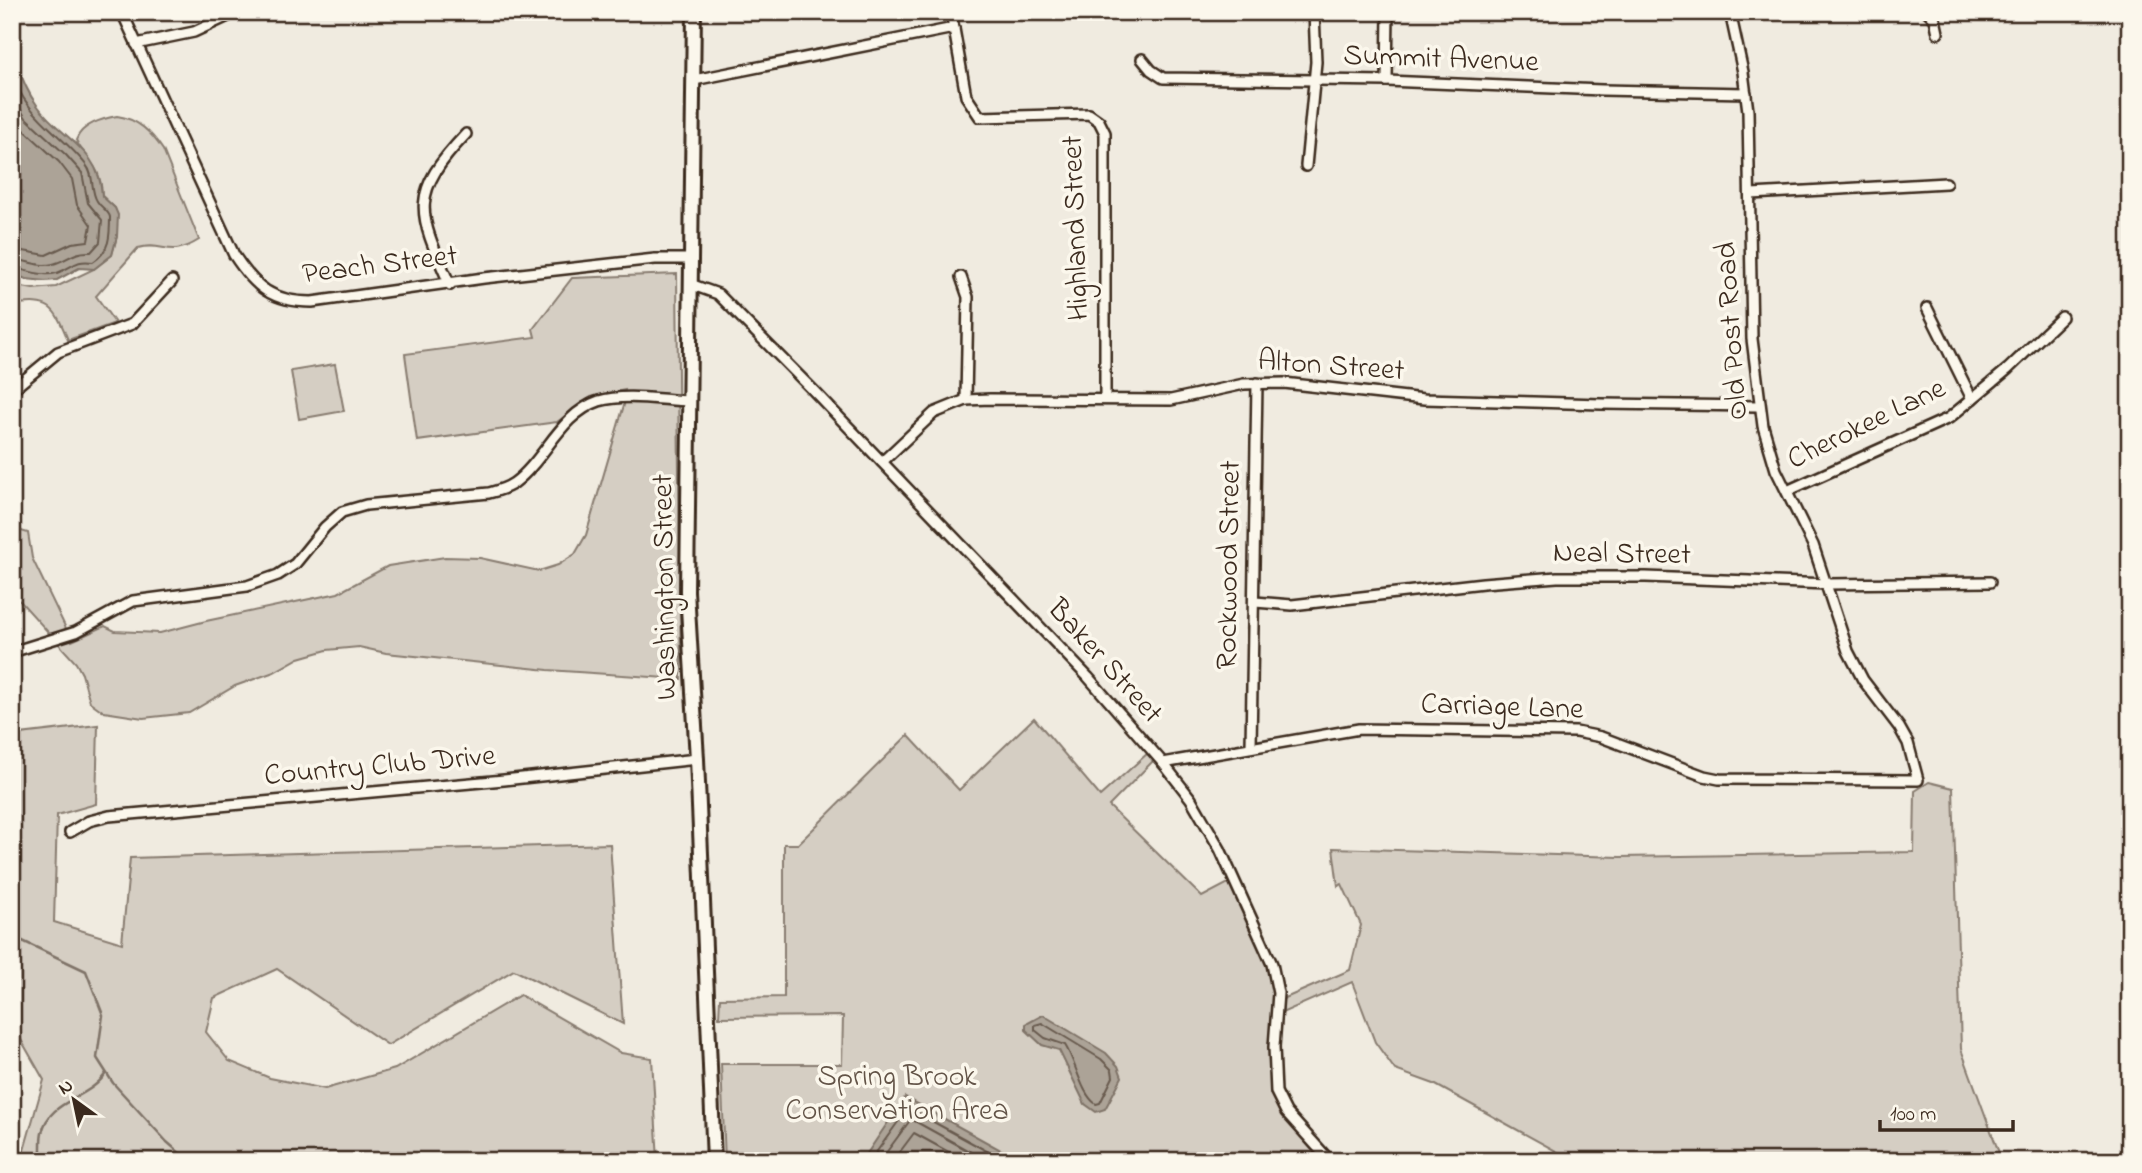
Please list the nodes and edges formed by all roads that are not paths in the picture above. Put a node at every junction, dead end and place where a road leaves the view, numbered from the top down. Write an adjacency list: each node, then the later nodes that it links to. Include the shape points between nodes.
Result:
1 (122, 12): 11 (street, Peach Street)
2 (237, 12): 11 (street, via 194,33)
3 (694, 12): 13 (main road, Washington Street)
4 (951, 12): 9 (street, Highland Street)
5 (1314, 12): 14 (street)
6 (1388, 12): 15 (street)
7 (1730, 12): 16 (street, Old Post Road)
8 (1928, 12): 10 (street)
9 (954, 28): 13 (street); 30 (street, Highland Street, via 966,96 980,117 1089,114 1103,126)
10 (1938, 33)
11 (136, 44): 25 (street, Peach Street, via 234,255 266,292 288,301 312,302)
12 (1142, 60): 14 (street, Summit Avenue, via 1163,78)
13 (694, 80): 21 (main road, Washington Street)
14 (1314, 81): 15 (street, Summit Avenue); 18 (street)
15 (1387, 81): 16 (street, Summit Avenue)
16 (1746, 93): 20 (street, Old Post Road)
17 (466, 134): 25 (street, via 445,156 430,182 424,210 430,239)
18 (1306, 166)
19 (1946, 183): 20 (street)
20 (1751, 194): 34 (street, Old Post Road, via 1751,318)
21 (691, 259): 24 (main road, Washington Street); 25 (street, Peach Street)
22 (961, 277): 32 (street, via 968,297)
23 (172, 281): 29 (street, via 132,324 58,352)
24 (690, 284): 33 (main road, Washington Street); 35 (street, Baker Street, via 718,294)
25 (450, 285)
26 (1927, 308): 31 (street)
27 (2062, 317): 31 (street, Cherokee Lane)
28 (1257, 383): 30 (street, Alton Street, via 1171,400); 34 (street, Alton Street, via 1424,399); 39 (street, Rockwood Street)
29 (12, 390)
30 (1105, 399): 32 (street, Alton Street)
31 (1972, 399): 36 (street, Cherokee Lane, via 1949,418)
32 (966, 400): 35 (street, Alton Street, via 934,413)
33 (690, 401): 40 (street, via 621,398 597,402 573,417 512,485 489,493 366,505 342,512 295,564 278,575 247,586 133,601 76,632); 42 (main road, Washington Street, via 687,591)
34 (1758, 406): 36 (street, Old Post Road, via 1768,447)
35 (881, 463): 43 (street, Baker Street, via 1088,677)
36 (1787, 491): 38 (street, Old Post Road)
37 (1990, 582): 38 (street, Neal Street)
38 (1828, 584): 39 (street, Neal Street, via 1557,577 1292,605); 44 (street, Old Post Road, via 1854,664 1908,743)
39 (1255, 602): 41 (street, Rockwood Street)
40 (12, 652)
41 (1251, 746): 43 (street, Carriage Lane); 44 (street, Carriage Lane, via 1366,728 1576,732 1719,779)
42 (697, 759): 45 (street, Country Club Drive, via 109,816); 46 (main road, Washington Street)
43 (1163, 763): 47 (street, Baker Street, via 1210,830 1265,945 1278,993 1276,1091 1286,1112)
44 (1919, 780)
45 (70, 832)
46 (714, 1161)
47 (1330, 1161)

